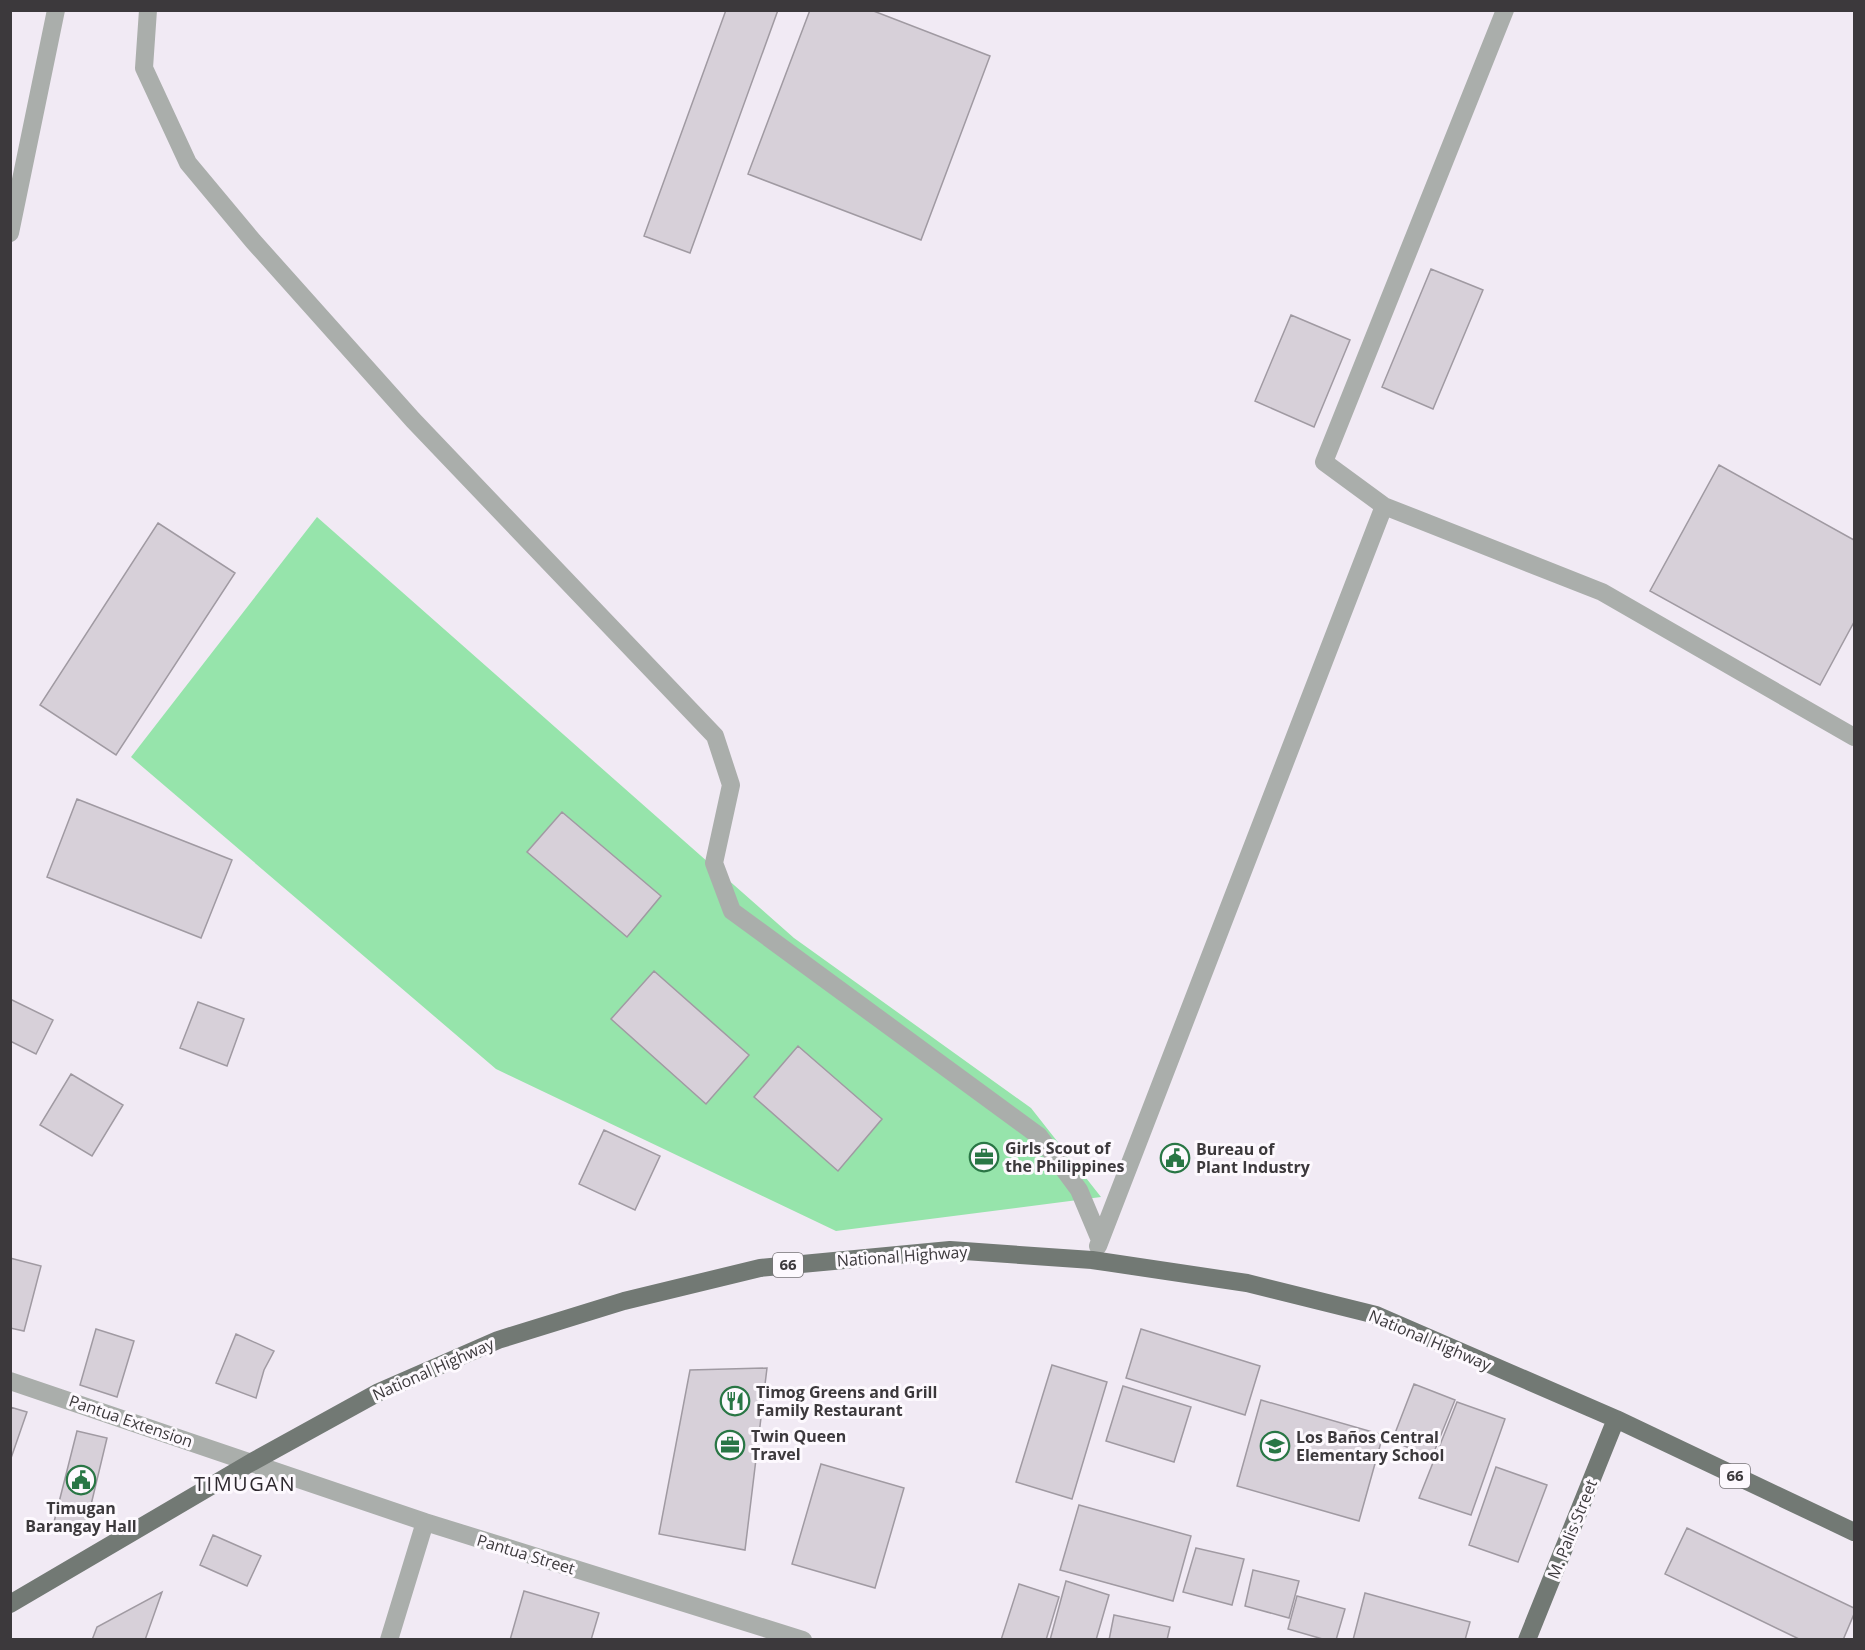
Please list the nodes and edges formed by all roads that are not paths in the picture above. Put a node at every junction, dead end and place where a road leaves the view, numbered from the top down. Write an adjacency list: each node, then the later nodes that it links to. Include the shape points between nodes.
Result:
1 (56, 10): 4 (street)
2 (148, 10): 7 (street, via 144,68 188,163 413,420 715,736 731,785 714,863 732,911 1038,1136 1079,1190)
3 (1505, 10): 5 (street, via 1324,462)
4 (10, 233)
5 (1384, 506): 6 (street, via 1602,592); 7 (street)
6 (1854, 737)
7 (1100, 1240): 8 (street)
8 (1092, 1260): 10 (main road, National Highway / 66, via 1247,1283 1376,1315); 11 (main road, National Highway / 66, via 950,1250 737,1273 624,1301 498,1340 379,1392)
9 (10, 1381): 11 (street, Pantua Extension)
10 (1616, 1419): 13 (main road, National Highway / 66); 17 (main road, M. Palis Street)
11 (252, 1462): 12 (street, Pantua Street); 14 (main road, National Highway / 66)
12 (425, 1522): 15 (street, Pantua Street); 16 (street)
13 (1854, 1532)
14 (11, 1605)
15 (791, 1638)
16 (389, 1640)
17 (1527, 1640)

